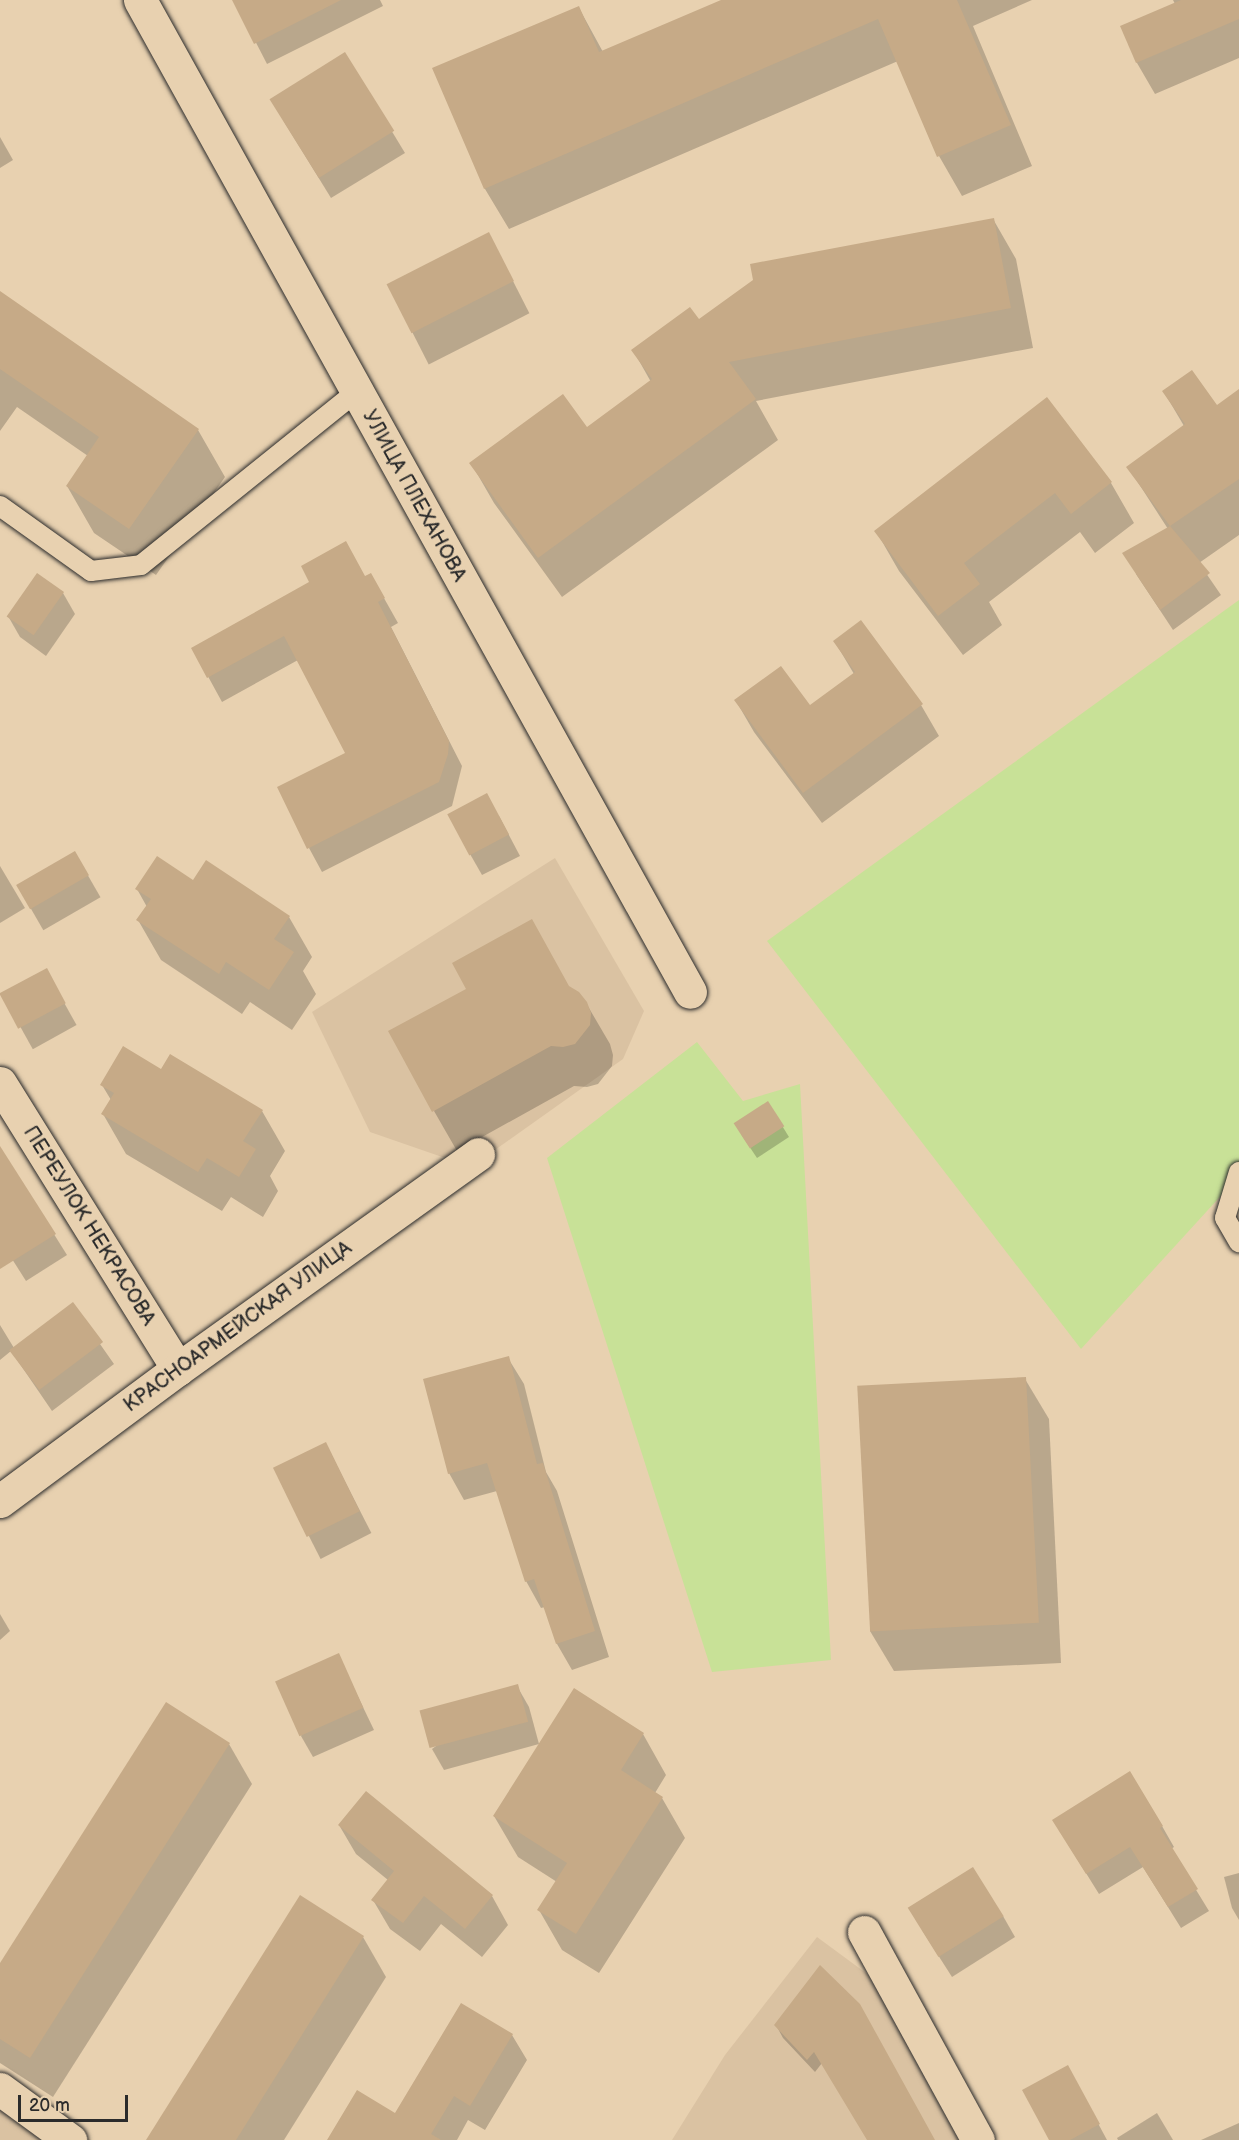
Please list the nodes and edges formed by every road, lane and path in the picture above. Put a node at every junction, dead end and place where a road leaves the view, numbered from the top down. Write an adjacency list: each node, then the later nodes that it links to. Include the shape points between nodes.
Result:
1 (140, 0): 2 (street, УЛИЦА ПЛЕХАНОВА)
2 (356, 392): 3 (lane, via 141,565 92,571); 4 (street, УЛИЦА ПЛЕХАНОВА)
3 (0, 506)
4 (690, 992)
5 (0, 1083): 9 (street, ПЕРЕУЛОК НЕКРАСОВА)
6 (478, 1154): 9 (street, КРАСНОАРМЕЙСКАЯ УЛИЦА)
7 (1239, 1172): 8 (lane, via 1226,1218)
8 (1239, 1242)
9 (178, 1369): 10 (street, КРАСНОАРМЕЙСКАЯ УЛИЦА)
10 (0, 1501)
11 (864, 1932): 14 (street)
12 (0, 2089): 13 (street)
13 (70, 2140)
14 (978, 2140)

